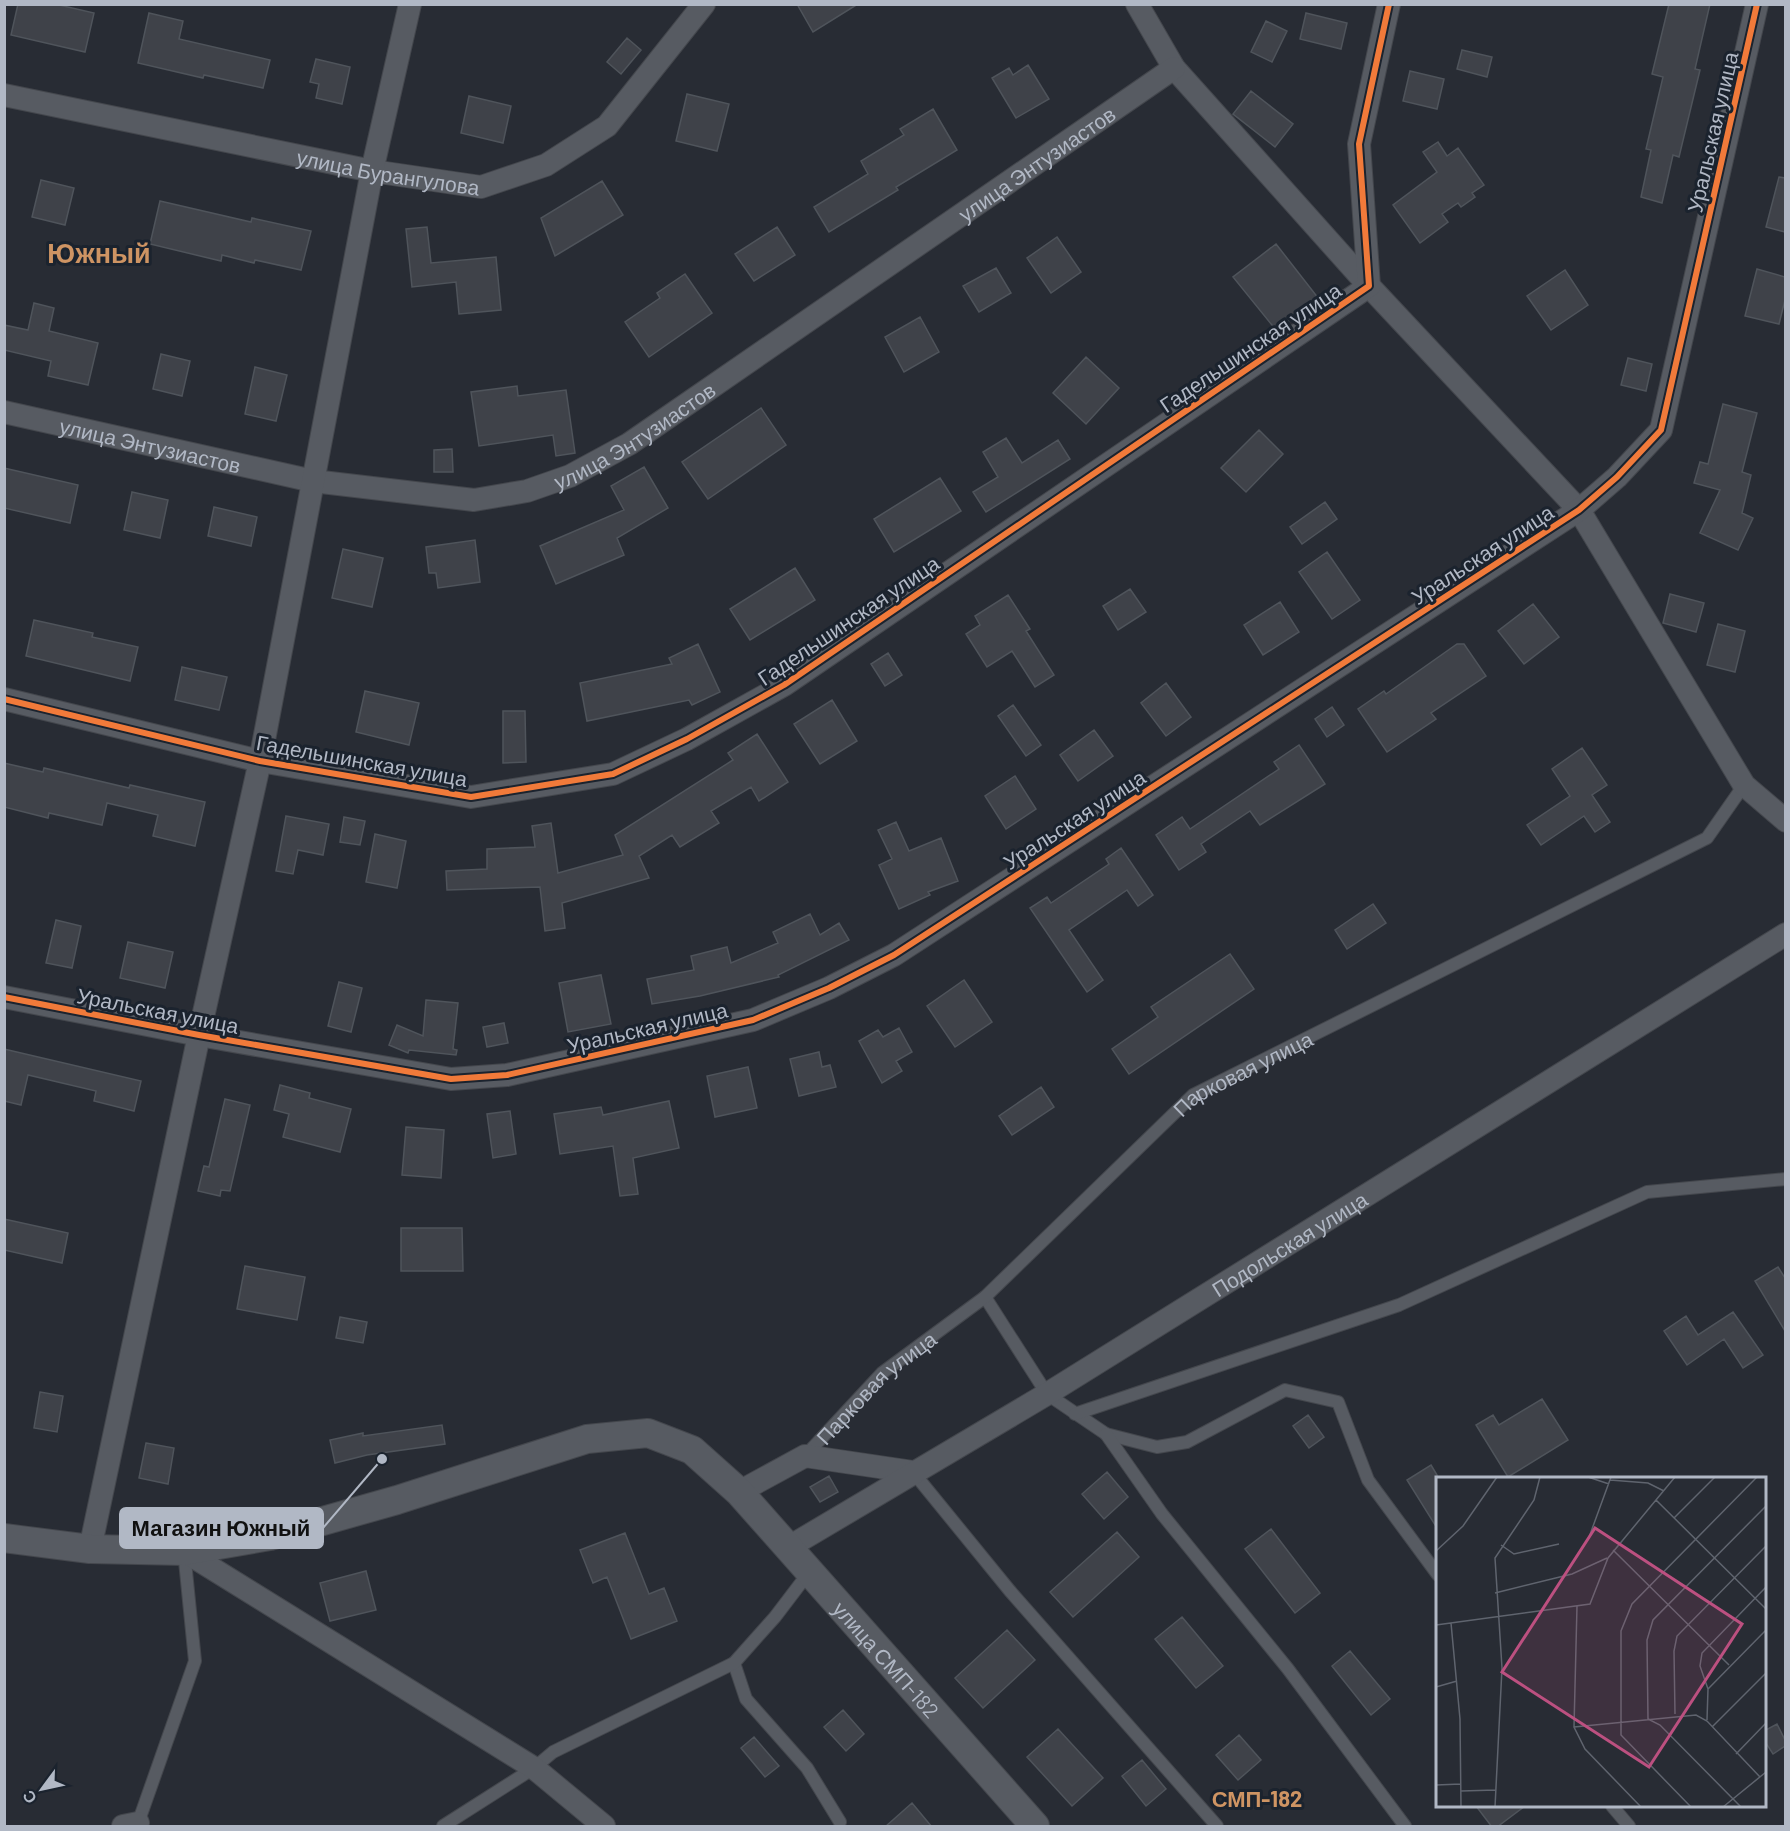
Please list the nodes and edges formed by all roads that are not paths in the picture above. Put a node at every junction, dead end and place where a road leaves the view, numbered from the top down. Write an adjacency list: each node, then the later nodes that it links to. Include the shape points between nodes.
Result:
1 (410, 4): 8 (street)
2 (704, 4): 8 (street, улица Бурангулова, via 608,126 546,165 481,187)
3 (1137, 4): 6 (street)
4 (1389, 4): 9 (street, Гадельшинская улица, via 1359,144)
5 (1757, 4): 12 (street, Уральская улица, via 1661,430)
6 (1174, 68): 9 (street); 11 (street, улица Энтузиастов, via 629,444 570,476 527,491 474,500)
7 (4, 95): 8 (street, улица Бурангулова)
8 (372, 171): 11 (street)
9 (1369, 286): 12 (street); 14 (street, Гадельшинская улица, via 784,685 687,739 613,774 471,797)
10 (4, 412): 11 (street, улица Энтузиастов)
11 (313, 481): 14 (street)
12 (1579, 510): 15 (street); 19 (street, Уральская улица, via 894,956 753,1020 507,1075 451,1078)
13 (4, 699): 14 (street, Гадельшинская улица)
14 (260, 761): 19 (street)
15 (1744, 785): 16 (street); 21 (lane, Парковая улица, via 1707,838 1193,1095)
16 (1785, 821)
17 (1785, 934): 22 (street, Подольская улица)
18 (4, 997): 19 (street, Уральская улица)
19 (199, 1035): 30 (street)
20 (1785, 1179): 23 (lane, via 1647,1192 1399,1305)
21 (985, 1297): 22 (lane); 25 (lane, Парковая улица, via 882,1373)
22 (1047, 1394): 23 (lane); 26 (street, Подольская улица)
23 (1075, 1414): 24 (lane)
24 (1106, 1434): 33 (lane, via 1157,1447 1187,1442 1285,1390 1338,1402 1368,1480); 43 (lane, via 1162,1514 1288,1669)
25 (805, 1456): 26 (street); 27 (street)
26 (913, 1472): 29 (street, Подольская улица); 42 (lane, via 1010,1591)
27 (740, 1492): 29 (street, улица СМП-182); 31 (street, via 692,1450 648,1433 587,1439 398,1500 270,1536)
28 (4, 1538): 30 (street)
29 (789, 1547): 32 (street, улица СМП-182)
30 (90, 1549): 31 (street)
31 (184, 1551): 35 (street); 38 (lane, via 195,1661)
32 (810, 1571): 34 (lane); 41 (street, улица СМП-182)
33 (1436, 1574)
34 (734, 1663): 35 (lane, via 553,1752); 37 (lane, via 746,1699 807,1768)
35 (534, 1768): 39 (lane); 40 (street)
36 (1613, 1807): 44 (lane)
37 (840, 1822)
38 (132, 1825)
39 (443, 1827)
40 (604, 1827)
41 (1035, 1827)
42 (1217, 1827)
43 (1405, 1827)
44 (1629, 1827)

